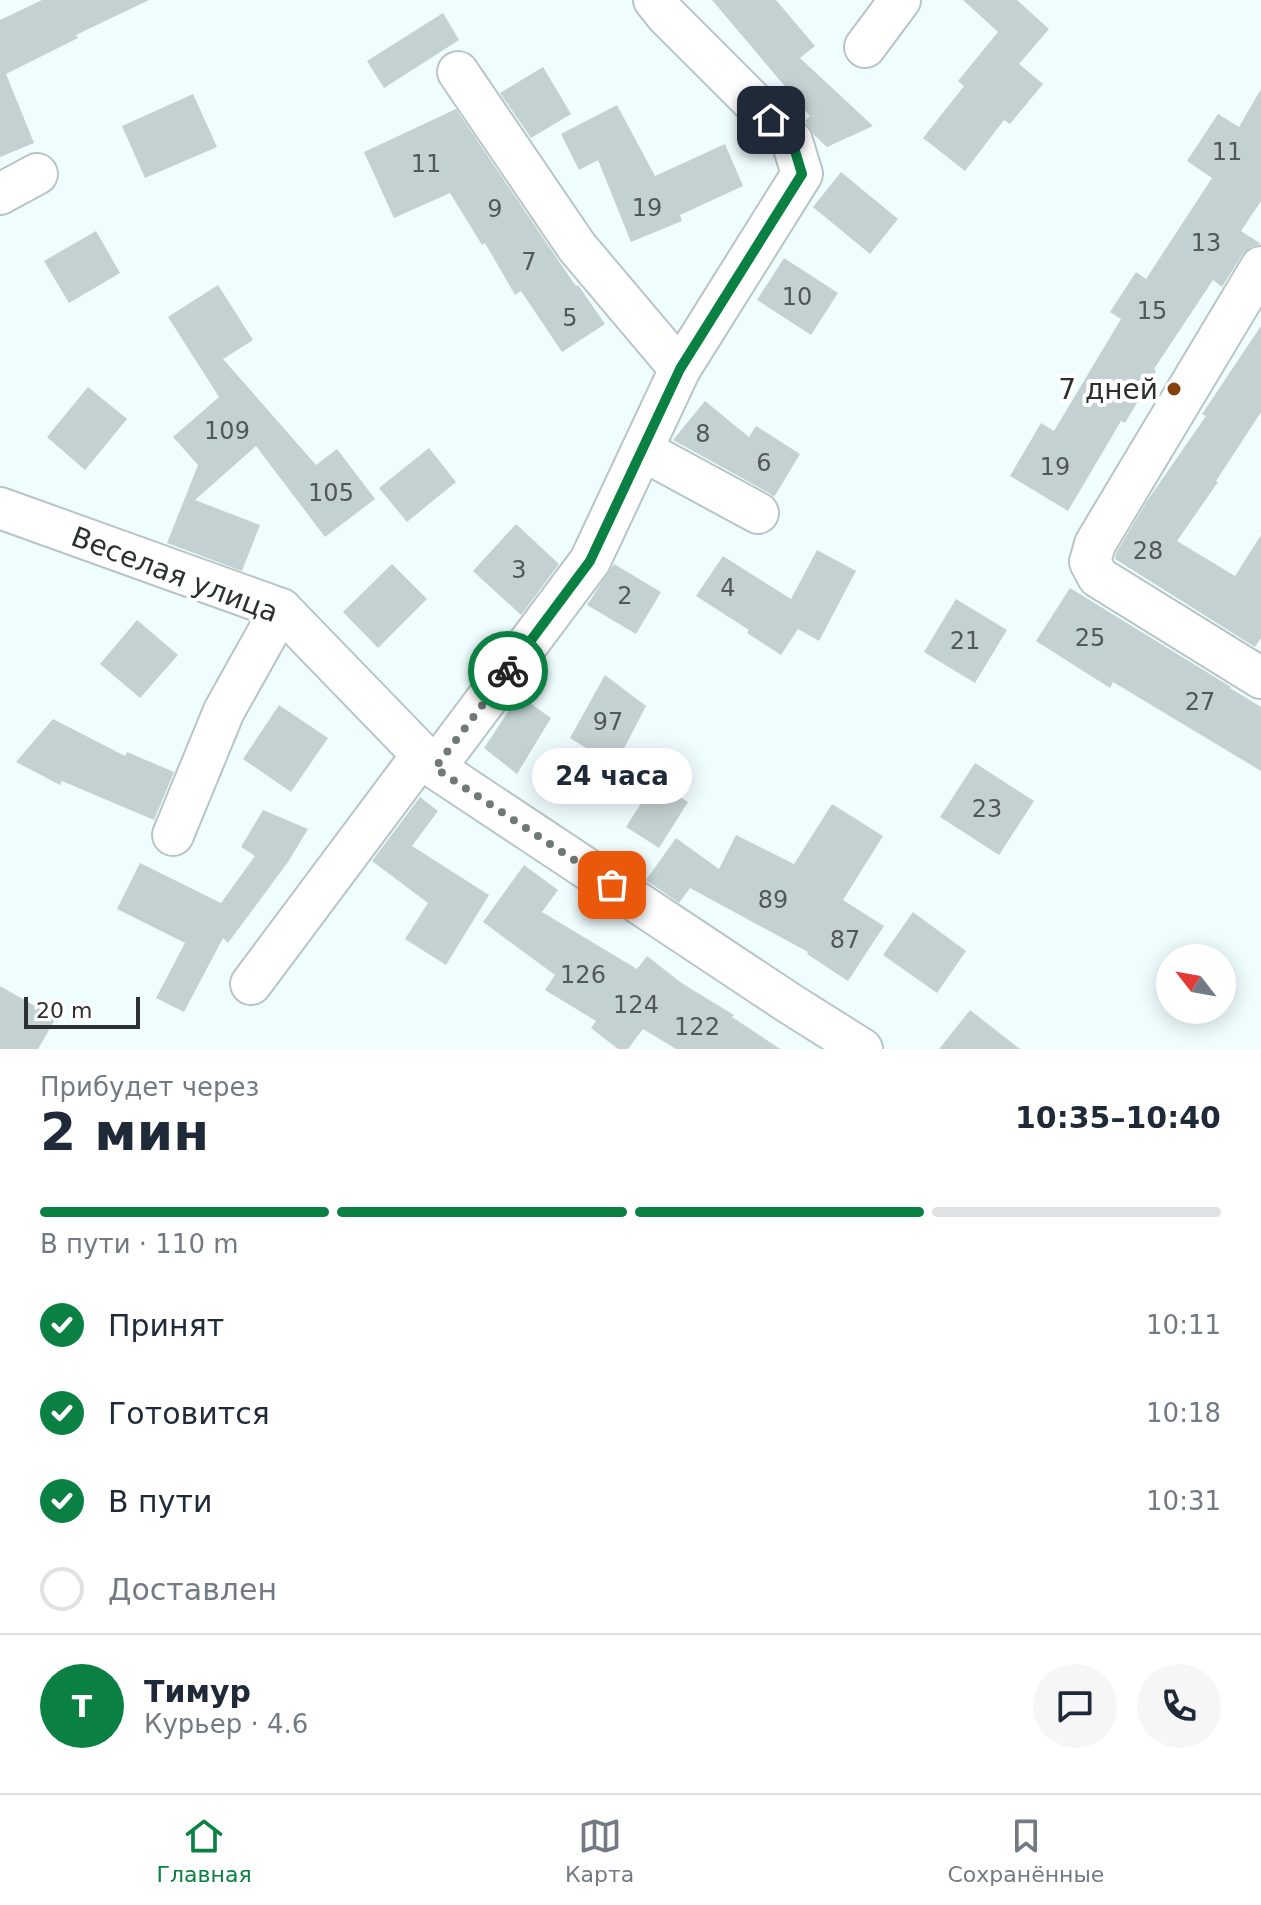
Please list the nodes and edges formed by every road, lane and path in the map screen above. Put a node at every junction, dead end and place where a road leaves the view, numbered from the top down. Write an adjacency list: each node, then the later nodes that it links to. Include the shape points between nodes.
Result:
1 (654, 0): 8 (street, via 792,141 802,174)
2 (900, 0): 3 (street)
3 (865, 47)
4 (458, 72): 8 (street, via 577,247)
5 (37, 174): 6 (street)
6 (0, 194)
7 (1261, 267): 13 (street, via 1095,544 1090,562 1098,577)
8 (680, 369): 9 (street)
9 (642, 450): 11 (street); 14 (street, via 590,561)
10 (0, 508): 12 (street, Веселая улица)
11 (758, 513)
12 (281, 609): 14 (street, Веселая улица); 15 (street, via 224,711)
13 (1261, 678)
14 (429, 762): 16 (street); 17 (street, Веселая улица)
15 (173, 835)
16 (251, 984)
17 (862, 1049)

